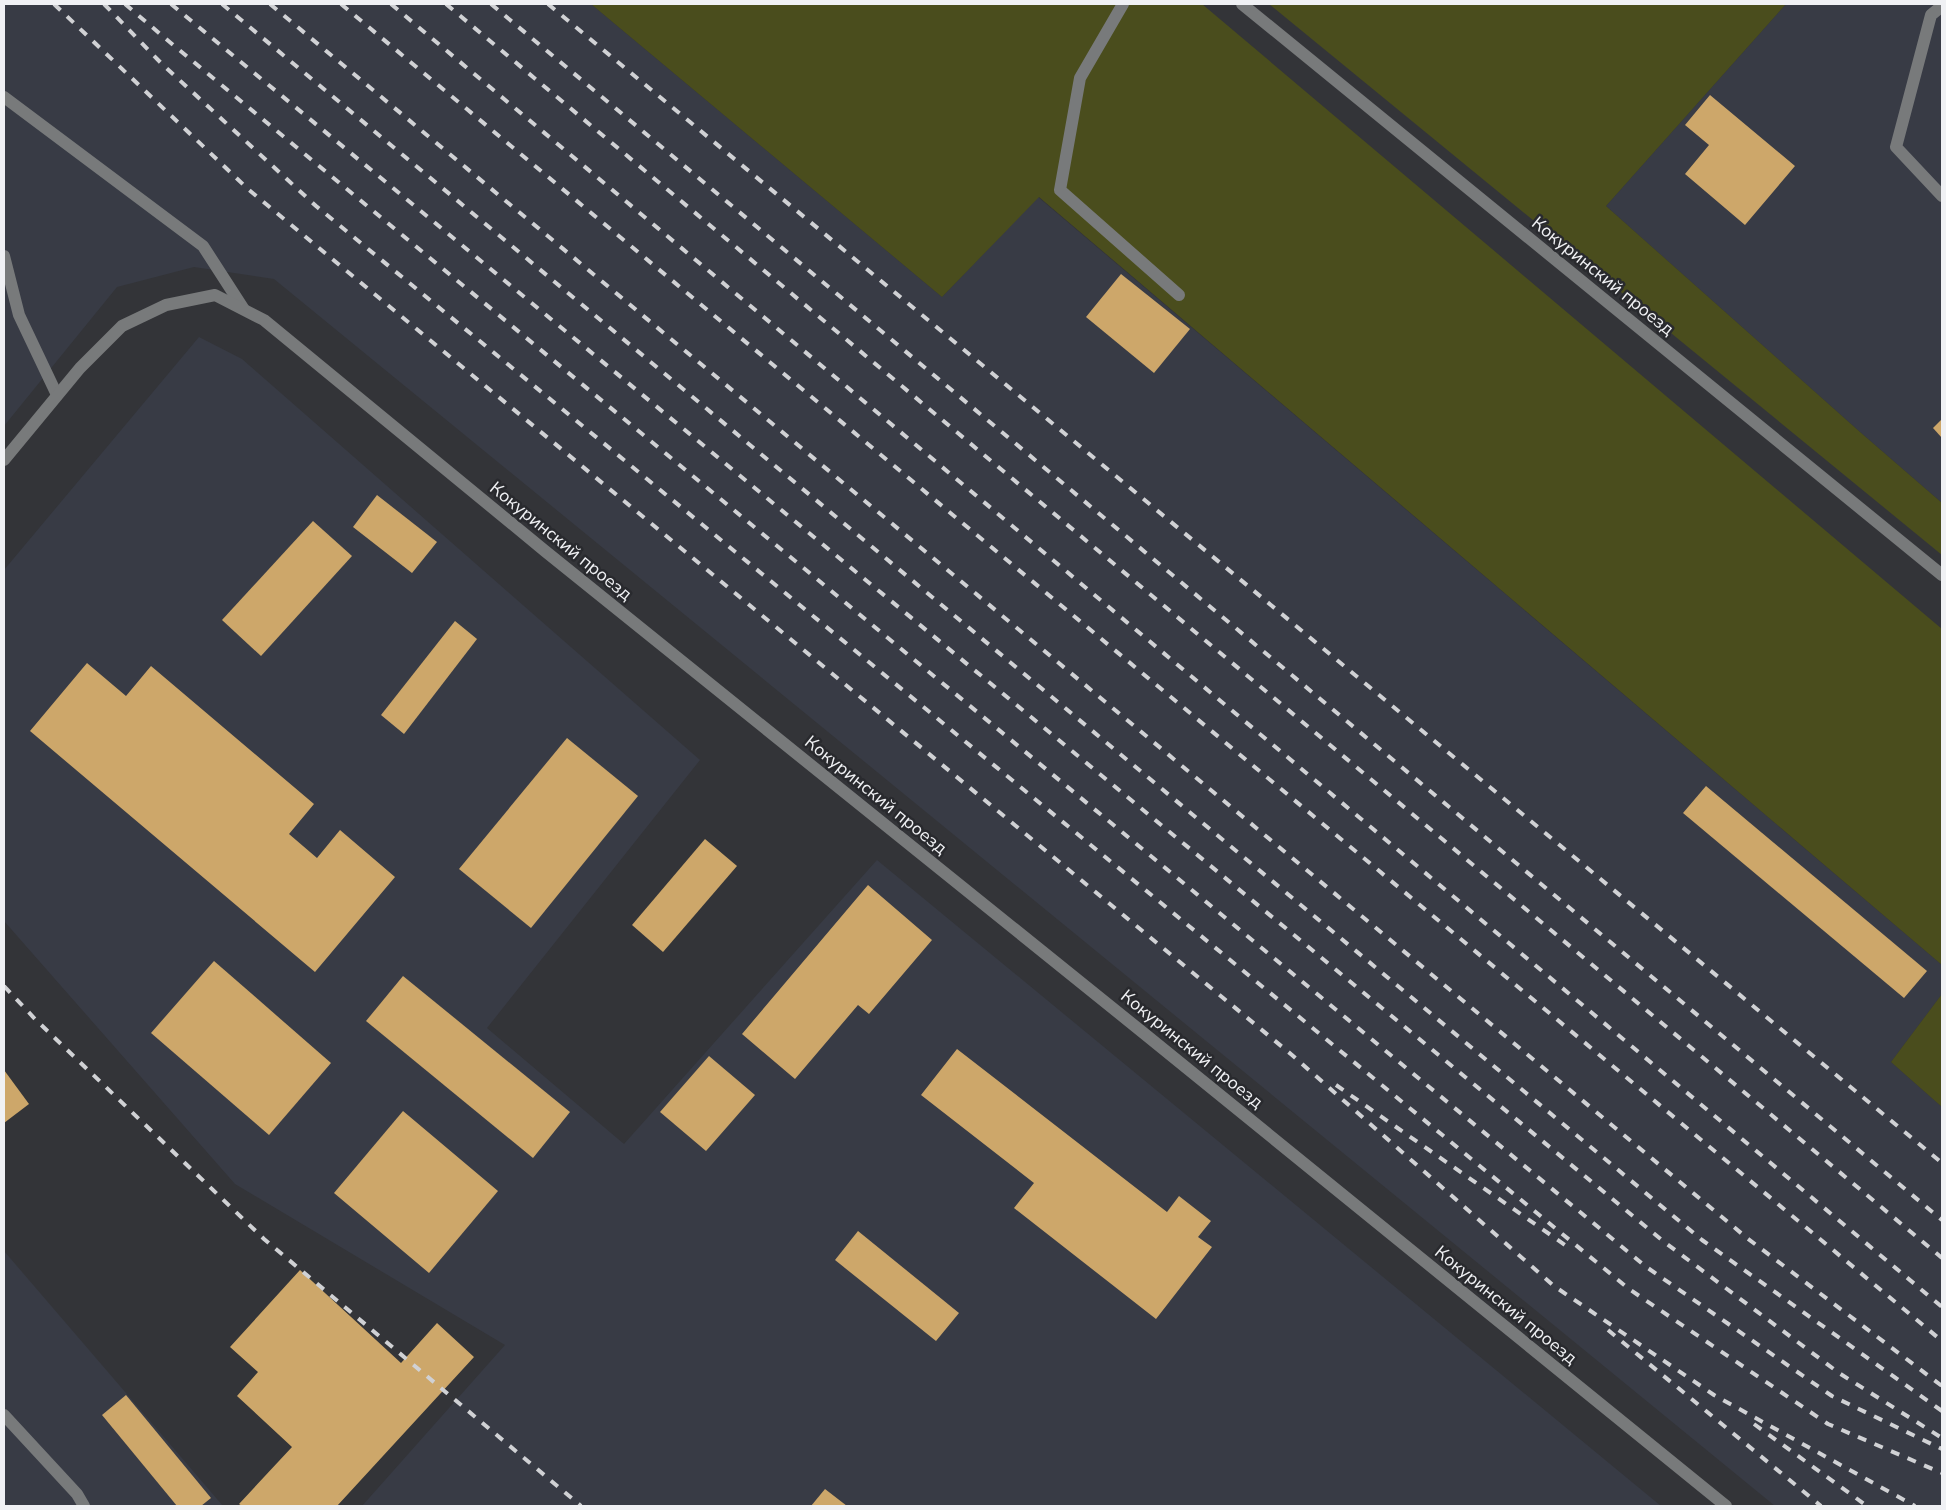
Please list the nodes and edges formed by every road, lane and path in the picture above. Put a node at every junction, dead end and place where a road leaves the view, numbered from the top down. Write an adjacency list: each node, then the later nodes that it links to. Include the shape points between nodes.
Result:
1 (1123, 4): 7 (street, via 1080,78 1060,190)
2 (1242, 4): 11 (street, Кокуринский проезд)
3 (1942, 6): 5 (street, via 1931,15 1896,147)
4 (4, 97): 8 (street, via 204,246)
5 (1942, 196)
6 (4, 256): 9 (street, via 19,315)
7 (1180, 296)
8 (243, 309): 9 (street, Кокуринский проезд, via 215,295 166,305 122,326); 14 (street, Кокуринский проезд, via 264,320 552,557)
9 (57, 395): 10 (street, Кокуринский проезд)
10 (4, 460)
11 (1942, 575)
12 (4, 1415): 13 (street, via 78,1494)
13 (84, 1506)
14 (1726, 1506)

